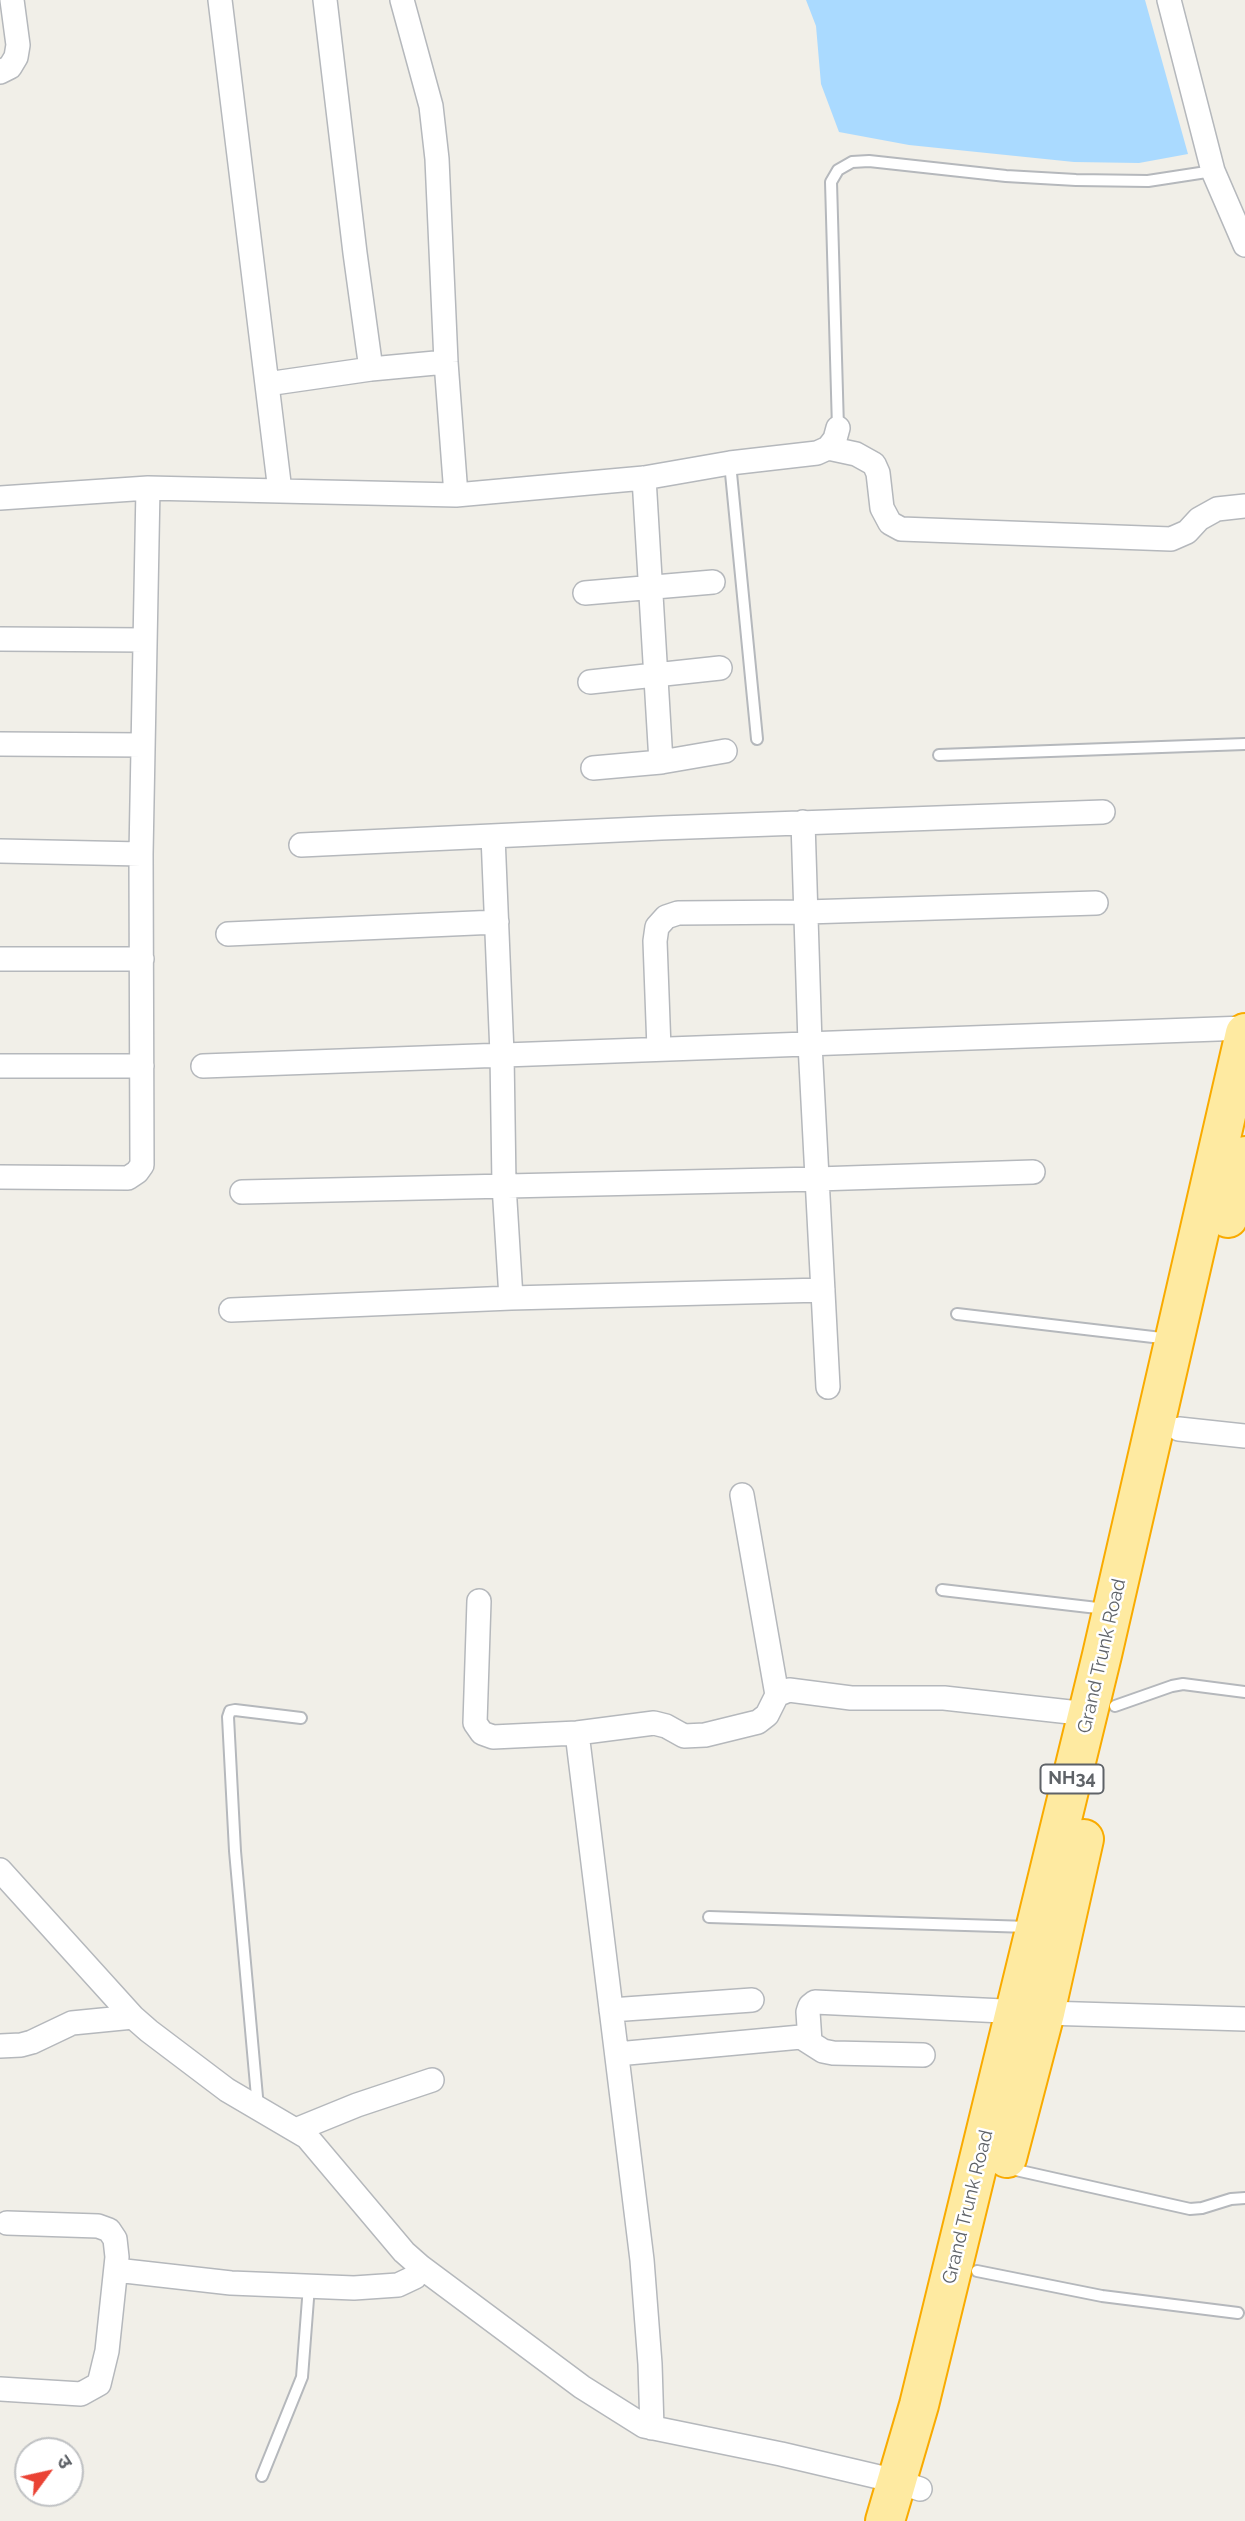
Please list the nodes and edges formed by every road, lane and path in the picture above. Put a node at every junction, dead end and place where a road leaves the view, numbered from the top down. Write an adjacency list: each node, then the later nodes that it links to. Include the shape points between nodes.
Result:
1 (12, 0): 6 (street, via 18,45 10,67)
2 (220, 0): 11 (street)
3 (325, 0): 10 (street)
4 (402, 0): 9 (street, via 431,106)
5 (1169, 0): 7 (street)
6 (0, 72)
7 (1213, 171): 8 (street); 12 (lane, via 1124,181 1006,176 869,161 852,162 838,170 831,182)
8 (1245, 245)
9 (446, 362): 10 (street); 17 (street)
10 (372, 369): 11 (street)
11 (267, 384): 16 (street)
12 (833, 438): 13 (street, via 817,453); 19 (street, via 874,464 882,508 890,523 901,529 1171,539 1217,509)
13 (730, 463): 14 (street); 28 (lane)
14 (643, 478): 17 (street); 21 (street)
15 (148, 488): 16 (street); 18 (street); 24 (street)
16 (280, 491): 17 (street)
17 (456, 495)
18 (0, 498)
19 (1245, 506)
20 (713, 582): 21 (street)
21 (652, 586): 22 (street); 26 (street)
22 (584, 593)
23 (0, 639): 24 (street)
24 (145, 640): 31 (street)
25 (720, 668): 26 (street)
26 (656, 674): 27 (street); 34 (street)
27 (590, 682)
28 (757, 739)
29 (0, 744): 31 (street)
30 (1245, 744): 33 (lane)
31 (143, 745): 41 (street)
32 (725, 751): 34 (street)
33 (939, 754)
34 (661, 762): 35 (street)
35 (593, 768)
36 (1103, 812): 37 (street)
37 (803, 822): 38 (street); 43 (street)
38 (493, 836): 39 (street); 44 (street)
39 (301, 845)
40 (0, 851): 41 (street)
41 (141, 854): 47 (street)
42 (1096, 903): 43 (street)
43 (806, 912): 49 (street); 50 (street, via 678,913 666,917 657,927 655,941)
44 (497, 922): 45 (street); 51 (street)
45 (228, 934)
46 (0, 959): 47 (street)
47 (142, 960): 53 (street)
48 (1245, 1031): 49 (street); 65 (highway, Grand Trunk Road / NH34)
49 (810, 1044): 50 (street); 58 (street)
50 (659, 1049): 51 (street)
51 (502, 1054): 54 (street); 59 (street)
52 (0, 1066): 53 (street)
53 (142, 1066): 57 (street, via 142,1165 137,1172 128,1178)
54 (203, 1066)
55 (1245, 1156): 67 (highway, Grand Trunk Road / NH34)
56 (1032, 1172): 58 (street)
57 (0, 1177)
58 (817, 1179): 59 (street); 61 (street)
59 (504, 1185): 60 (street); 62 (street)
60 (242, 1192)
61 (823, 1290): 62 (street); 66 (street)
62 (510, 1298): 63 (street)
63 (232, 1310)
64 (957, 1314): 65 (lane)
65 (1175, 1339): 72 (highway, Grand Trunk Road / NH34)
66 (828, 1387)
67 (1179, 1429): 68 (street); 75 (highway, Grand Trunk Road / NH34)
68 (1245, 1436)
69 (742, 1495): 74 (street)
70 (942, 1590): 72 (lane)
71 (479, 1601): 77 (street, via 475,1723 482,1733 493,1737)
72 (1113, 1610): 75 (highway, Grand Trunk Road / NH34)
73 (1245, 1692): 75 (lane, via 1183,1684)
74 (776, 1695): 75 (street, via 789,1690 851,1698); 77 (street, via 767,1715 758,1722 705,1735 684,1736 654,1723)
75 (1102, 1710): 80 (highway, Grand Trunk Road / NH34); 83 (highway, Grand Trunk Road / NH34)
76 (301, 1717): 91 (lane, via 235,1710 228,1717 234,1851)
77 (577, 1733): 82 (street)
78 (0, 1870): 84 (street)
79 (709, 1917): 80 (lane)
80 (1036, 1927): 83 (highway, Grand Trunk Road / NH34)
81 (752, 2000): 82 (street)
82 (611, 2010): 88 (street)
83 (1030, 2012): 85 (street); 86 (street, via 815,2002 808,2012); 93 (highway, Grand Trunk Road / NH34); 104 (highway, Grand Trunk Road / NH34, via 919,2405)
84 (133, 2017): 87 (street, via 72,2023 21,2045); 91 (street, via 227,2090)
85 (1245, 2019)
86 (810, 2042): 88 (street, via 801,2037); 89 (street, via 833,2053)
87 (0, 2046)
88 (617, 2054): 102 (street, via 642,2260)
89 (923, 2055)
90 (432, 2080): 92 (street)
91 (258, 2108): 92 (street)
92 (298, 2129): 96 (street)
93 (1004, 2167): 94 (lane, via 1190,2209); 98 (highway, Grand Trunk Road / NH34)
94 (1245, 2198)
95 (7, 2223): 97 (street, via 109,2230 115,2239)
96 (421, 2267): 99 (street, via 415,2277 398,2285); 102 (street, via 566,2377)
97 (116, 2270): 99 (street); 101 (street, via 99,2384 81,2394)
98 (977, 2271): 100 (lane, via 1102,2296); 104 (highway, Grand Trunk Road / NH34)
99 (309, 2286): 103 (lane, via 302,2377)
100 (1238, 2313)
101 (0, 2389)
102 (652, 2428): 104 (street, via 780,2454)
103 (262, 2476)
104 (909, 2497): 105 (highway, Grand Trunk Road / NH34)
105 (885, 2521)

